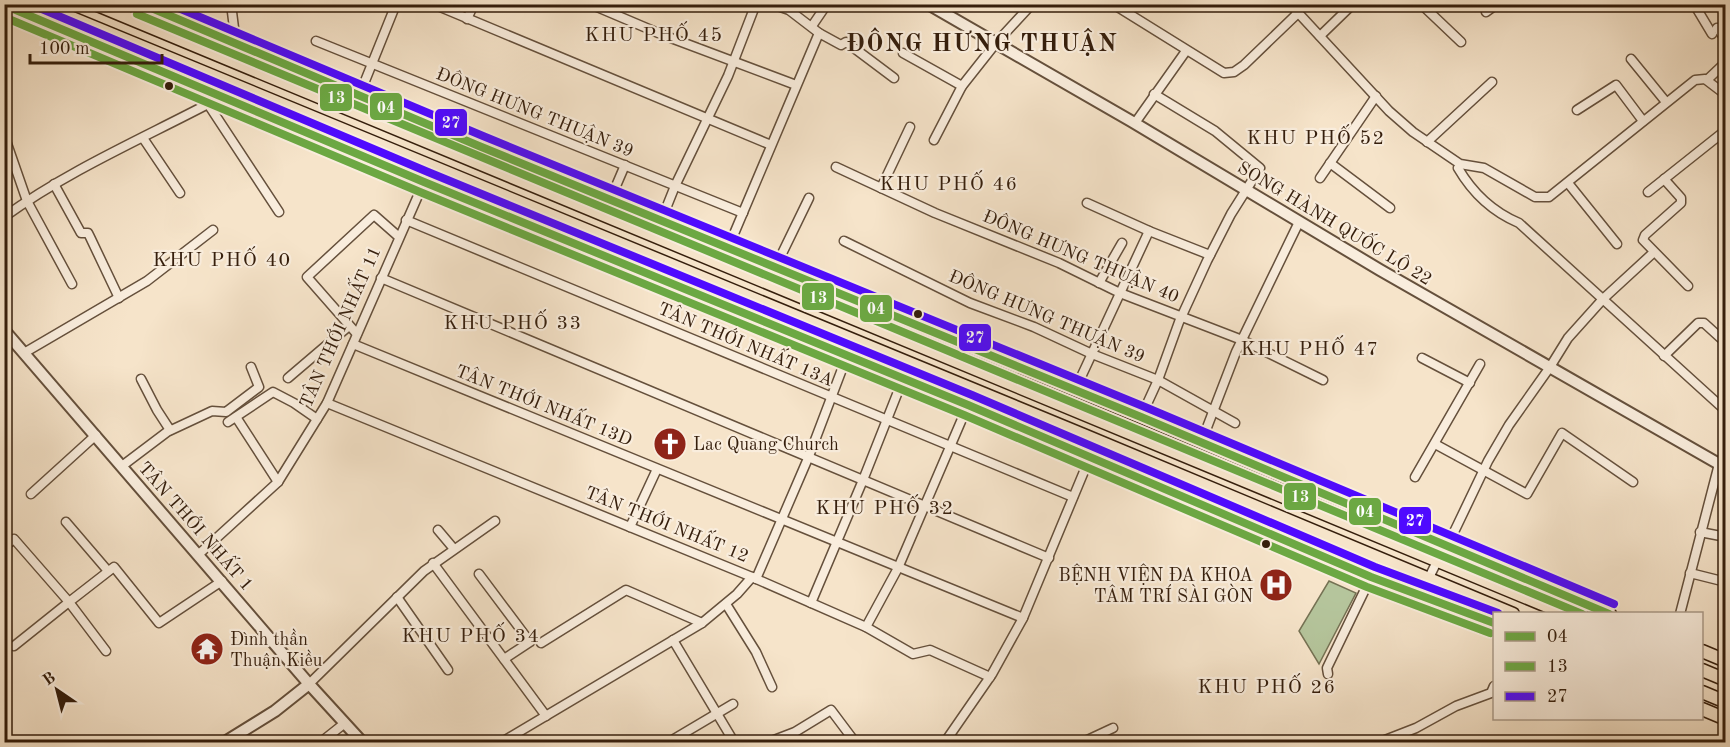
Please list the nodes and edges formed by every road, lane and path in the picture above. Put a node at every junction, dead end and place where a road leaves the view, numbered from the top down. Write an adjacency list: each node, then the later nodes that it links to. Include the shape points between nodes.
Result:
1 (38, 4): 102 (main road)
2 (95, 4): 97 (main road)
3 (141, 4): 31 (main road)
4 (231, 4): 31 (street)
5 (396, 4): 37 (street)
6 (433, 4): 24 (street)
7 (474, 4): 24 (street)
8 (590, 4): 21 (street)
9 (827, 4): 25 (street)
10 (928, 4): 30 (street, SONG HÀNH QUỐC LỘ 22)
11 (1032, 4): 30 (street)
12 (1113, 4): 32 (street)
13 (1290, 4): 23 (street)
14 (1353, 4): 26 (street)
15 (1421, 4): 29 (street)
16 (1497, 4): 22 (street)
17 (1694, 4): 27 (street)
18 (4, 5): 44 (main road)
19 (753, 5): 20 (street); 35 (street)
20 (775, 5): 25 (street, via 789,10)
21 (610, 8): 35 (street)
22 (1486, 12)
23 (1298, 13): 26 (street); 32 (street, via 1234,72 1224,73)
24 (467, 19): 51 (street)
25 (816, 30): 38 (street, via 841,45 846,42); 41 (street)
26 (1320, 36): 47 (street)
27 (1725, 40)
28 (316, 41): 37 (street, ĐÔNG HƯNG THUẬN 39)
29 (1461, 42)
30 (996, 43): 42 (street); 53 (street, SONG HÀNH QUỐC LỘ 22)
31 (236, 44): 46 (main road)
32 (1186, 51): 43 (street)
33 (903, 53): 42 (street)
34 (1631, 59): 48 (street)
35 (733, 62): 41 (street); 51 (street)
36 (1725, 62): 39 (street)
37 (373, 64): 46 (street); 62 (street, ĐÔNG HƯNG THUẬN 39)
38 (894, 78)
39 (1707, 80): 45 (street); 48 (street, via 1695,80)
40 (1492, 82): 59 (street)
41 (796, 85): 60 (street)
42 (962, 86): 58 (street)
43 (1154, 94): 53 (street); 72 (street, via 1215,131 1260,168)
44 (217, 95): 49 (street); 67 (main road)
45 (1725, 95)
46 (359, 96): 76 (main road)
47 (1376, 96): 59 (street); 61 (street)
48 (1666, 102): 52 (street)
49 (208, 104): 57 (street); 80 (street)
50 (1577, 110): 52 (street, via 1616,85)
51 (707, 118): 60 (street); 70 (street)
52 (1643, 121): 68 (street)
53 (1134, 123): 72 (street, SONG HÀNH QUỐC LỘ 22)
54 (910, 127): 71 (street)
55 (1725, 129): 66 (street)
56 (4, 135): 77 (street)
57 (143, 138): 69 (street); 74 (street)
58 (934, 140)
59 (1427, 142): 68 (street, via 1460,164 1484,168 1535,197 1549,197)
60 (771, 145): 81 (street)
61 (1330, 164): 65 (street); 79 (street)
62 (625, 165): 70 (street, ĐÔNG HƯNG THUẬN 39); 76 (street)
63 (836, 167): 71 (street, ĐÔNG HƯNG THUẬN 40)
64 (1458, 168): 105 (street, via 1499,214 1519,223)
65 (1320, 178)
66 (1664, 179): 73 (street); 93 (street, via 1682,203 1643,238)
67 (424, 182): 83 (street, TÂN THỚI NHẤT 11); 106 (main road)
68 (1568, 183): 91 (street)
69 (54, 184): 77 (street); 104 (street, via 81,234 88,233)
70 (675, 186): 81 (street, ĐÔNG HƯNG THUẬN 39); 84 (street)
71 (880, 188): 99 (street, ĐÔNG HƯNG THUẬN 40)
72 (1245, 189): 85 (street, SONG HÀNH QUỐC LỘ 22); 95 (street)
73 (1648, 192)
74 (180, 193)
75 (809, 198): 96 (street)
76 (610, 200): 84 (main road)
77 (27, 201): 82 (street); 100 (street)
78 (1087, 203): 87 (street)
79 (1390, 208)
80 (279, 212)
81 (742, 213): 92 (street)
82 (4, 217)
83 (406, 220): 88 (street, TÂN THỚI NHẤT 11); 129 (street, TÂN THỚI NHẤT 13A)
84 (661, 221): 92 (main road)
85 (1299, 222): 111 (street); 121 (street, SONG HÀNH QUỐC LỘ 22)
86 (213, 230): 104 (street)
87 (1149, 231): 95 (street); 103 (street)
88 (399, 237): 98 (street, TÂN THỚI NHẤT 11); 108 (street, via 374,215 307,277)
89 (844, 241): 115 (street, ĐÔNG HƯNG THUẬN 39, via 970,303)
90 (1122, 243): 99 (street)
91 (1617, 244)
92 (728, 248): 94 (main road)
93 (1653, 253): 101 (street); 105 (street)
94 (746, 255): 96 (main road); 97 (main road)
95 (1210, 255): 107 (street)
96 (775, 268): 128 (main road)
97 (739, 272): 102 (main road); 171 (main road)
98 (381, 278): 110 (street, TÂN THỚI NHẤT 11); 145 (street)
99 (1099, 283): 103 (street, ĐÔNG HƯNG THUẬN 40)
100 (72, 284)
101 (1688, 286)
102 (732, 291): 106 (main road); 179 (main road)
103 (1120, 293): 107 (street, ĐÔNG HƯNG THUẬN 40); 115 (street)
104 (119, 298): 114 (street)
105 (1603, 299): 117 (street); 121 (street, via 1568,338)
106 (724, 305): 116 (main road)
107 (1182, 316): 111 (street, ĐÔNG HƯNG THUẬN 40); 125 (street)
108 (349, 326): 110 (street); 122 (street)
109 (4, 330): 114 (street, TÂN THỚI NHẤT 1)
110 (357, 334): 113 (street, TÂN THỚI NHẤT 11)
111 (1242, 340): 126 (street, ĐÔNG HƯNG THUẬN 40); 133 (street)
112 (1725, 343): 117 (street, via 1704,323 1698,323)
113 (353, 344): 130 (street, TÂN THỚI NHẤT 11); 149 (street, TÂN THỚI NHẤT 13D)
114 (24, 353): 141 (street, TÂN THỚI NHẤT 1)
115 (1092, 354): 125 (street, ĐÔNG HƯNG THUẬN 39); 128 (street)
116 (848, 356): 123 (main road); 129 (street)
117 (1664, 356): 132 (street)
118 (1422, 358): 127 (street)
119 (1480, 364): 127 (street)
120 (251, 367): 140 (street, via 259,387 226,412 212,411)
121 (1550, 367): 148 (street, SONG HÀNH QUỐC LỘ 22); 150 (street, via 1509,425)
122 (288, 378)
123 (903, 378): 131 (main road); 137 (street)
124 (141, 379): 140 (street)
125 (1158, 380): 133 (street, ĐÔNG HƯNG THUẬN 39); 135 (street)
126 (1323, 380)
127 (1470, 383): 143 (street)
128 (1075, 390): 135 (main road)
129 (831, 398): 137 (street, TÂN THỚI NHẤT 13A); 145 (street)
130 (327, 403): 136 (street, TÂN THỚI NHẤT 11); 161 (street, TÂN THỚI NHẤT 12)
131 (968, 405): 144 (street); 146 (main road)
132 (1725, 411)
133 (1213, 412): 139 (street, ĐÔNG HƯNG THUẬN 39); 142 (street)
134 (236, 417): 136 (street, via 273,392); 138 (street); 153 (street)
135 (1141, 417): 142 (main road)
136 (317, 419): 153 (street, TÂN THỚI NHẤT 11)
137 (886, 420): 144 (street, TÂN THỚI NHẤT 13A); 152 (street)
138 (228, 422)
139 (1235, 423)
140 (170, 430): 147 (street)
141 (96, 435): 147 (street, TÂN THỚI NHẤT 1); 155 (street)
142 (1201, 443): 166 (main road)
143 (1436, 444): 150 (street); 151 (street)
144 (951, 447): 156 (street, TÂN THỚI NHẤT 13A); 157 (street)
145 (809, 456): 152 (street); 158 (street)
146 (1090, 457): 156 (street); 177 (main road)
147 (122, 466): 169 (street, TÂN THỚI NHẤT 1)
148 (1722, 466): 163 (street)
149 (657, 469): 158 (street, TÂN THỚI NHẤT 13D); 161 (street)
150 (1483, 471): 154 (street, via 1527,494 1562,433); 166 (street)
151 (1415, 477)
152 (863, 480): 157 (street); 165 (street)
153 (278, 482): 169 (street, TÂN THỚI NHẤT 11)
154 (1634, 482)
155 (31, 494)
156 (1073, 498): 170 (street)
157 (925, 506): 170 (street); 173 (street)
158 (782, 520): 165 (street, TÂN THỚI NHẤT 13D); 178 (street)
159 (495, 521): 168 (street)
160 (66, 522): 174 (street)
161 (630, 527): 178 (street, TÂN THỚI NHẤT 12)
162 (438, 530): 168 (street)
163 (1700, 532): 164 (street); 175 (street)
164 (1725, 537)
165 (835, 543): 173 (street, TÂN THỚI NHẤT 13D); 185 (street)
166 (1445, 545): 171 (street); 189 (main road)
167 (4, 547): 184 (street, via 14,539)
168 (454, 549): 172 (street)
169 (198, 554): 180 (street, TÂN THỚI NHẤT 1)
170 (1049, 558): 191 (street)
171 (1437, 560): 179 (street); 188 (main road)
172 (433, 563): 183 (street); 200 (street)
173 (898, 568): 191 (street, TÂN THỚI NHẤT 13D); 194 (street)
174 (108, 572): 180 (street, via 114,567 159,623); 184 (street)
175 (1690, 573): 181 (street); 190 (street)
176 (479, 574): 200 (street, via 530,642)
177 (1371, 577): 182 (main road); 204 (street, via 1327,668)
178 (754, 578): 185 (street, TÂN THỚI NHẤT 12); 186 (street)
179 (1428, 578): 182 (street); 187 (main road)
180 (222, 582): 207 (street, TÂN THỚI NHẤT 1)
181 (1725, 582)
182 (1421, 594): 193 (main road)
183 (397, 597): 202 (street); 207 (street)
184 (69, 602): 197 (street); 198 (street)
185 (811, 603): 194 (street, TÂN THỚI NHẤT 12)
186 (726, 604): 192 (street); 208 (street)
187 (1508, 612)
188 (1561, 612)
189 (1605, 612)
190 (1680, 612)
191 (1023, 618): 205 (street)
192 (702, 623): 195 (street); 196 (street, via 626,590)
193 (1493, 623)
194 (866, 627): 205 (street, TÂN THỚI NHẤT 12, via 913,654 930,650)
195 (673, 640): 214 (street); 215 (street)
196 (541, 643)
197 (14, 646)
198 (105, 651)
199 (1703, 652): 201 (main road)
200 (504, 659): 215 (street)
201 (1725, 661)
202 (448, 670)
203 (1703, 671): 206 (main road)
204 (1328, 674)
205 (990, 677): 227 (street)
206 (1725, 680)
207 (309, 684): 217 (street, TÂN THỚI NHẤT 1); 219 (street)
208 (772, 687)
209 (1493, 688): 229 (street, via 1491,693)
210 (1703, 693): 211 (main road)
211 (1725, 702)
212 (733, 704): 214 (street)
213 (1703, 710): 216 (main road)
214 (718, 714): 223 (street); 224 (street)
215 (546, 716): 222 (street)
216 (1725, 719)
217 (345, 723): 220 (street); 221 (street, TÂN THỚI NHẤT 1)
218 (1113, 728): 228 (street)
219 (225, 742)
220 (321, 742)
221 (362, 742)
222 (502, 742)
223 (669, 742)
224 (734, 742)
225 (769, 742): 226 (street, via 795,732 831,710)
226 (855, 742)
227 (945, 742)
228 (1083, 742)
229 (1380, 742)

